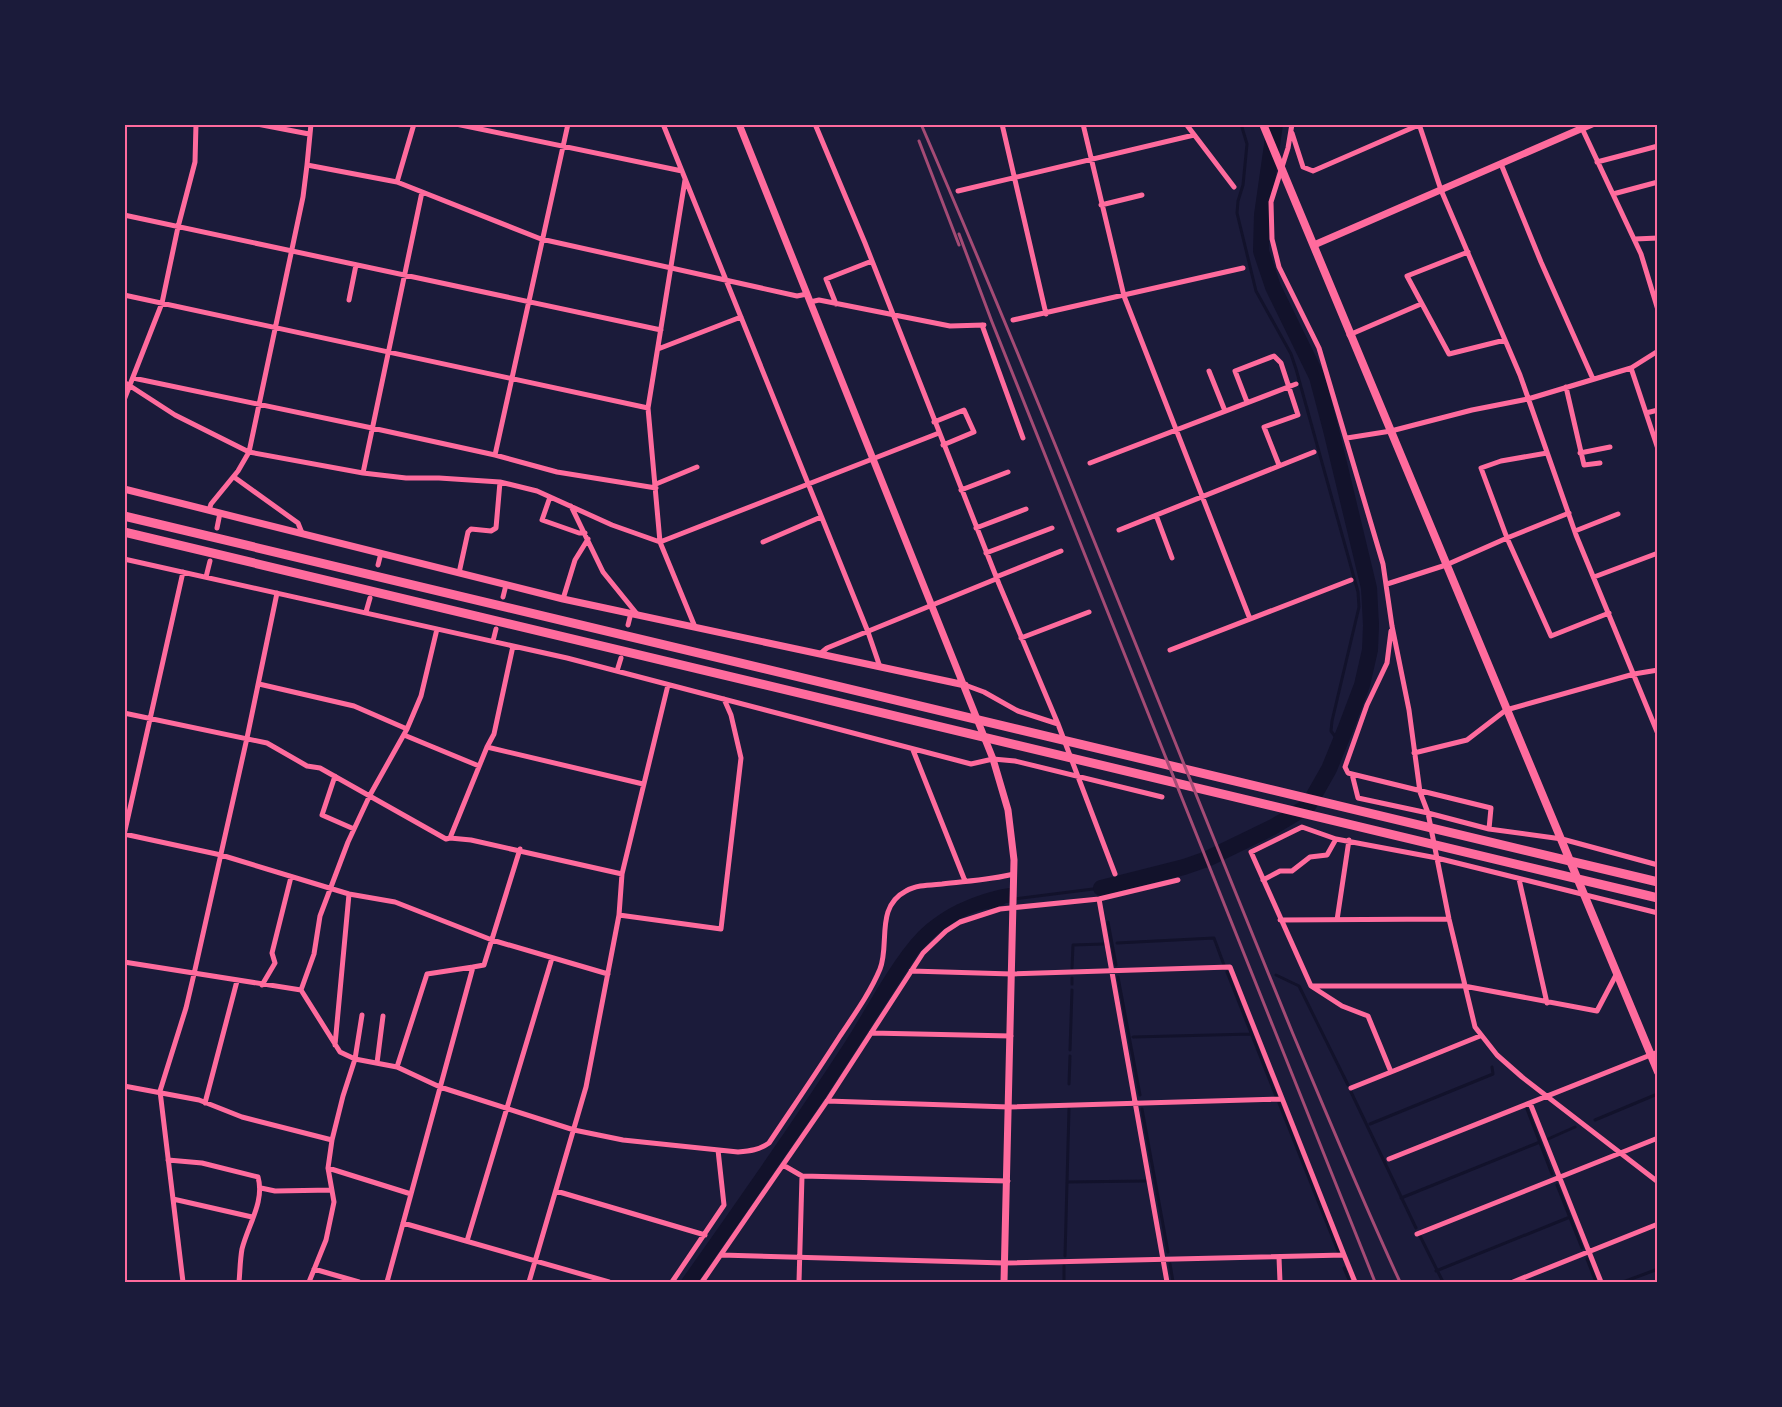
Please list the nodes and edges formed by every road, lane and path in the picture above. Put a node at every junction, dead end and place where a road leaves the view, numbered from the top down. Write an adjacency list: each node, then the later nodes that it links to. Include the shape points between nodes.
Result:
1 (196, 124): 40 (street, via 195,162)
2 (257, 124): 18 (street)
3 (310, 124): 18 (street)
4 (414, 124): 30 (street)
5 (456, 124): 21 (street)
6 (567, 124): 21 (street)
7 (663, 124): 27 (street)
8 (739, 124): 55 (street)
9 (815, 124): 47 (street)
10 (1002, 124): 29 (street)
11 (1083, 124): 22 (street)
12 (1186, 124): 19 (street)
13 (1592, 124): 16 (street)
14 (1420, 125): 17 (street, via 1313,171 1303,167); 33 (street)
15 (1264, 127): 26 (main road)
16 (1581, 127): 23 (street); 24 (street)
17 (1292, 128): 26 (street)
18 (309, 134): 25 (street)
19 (1194, 135): 22 (street); 32 (street)
20 (1658, 146): 23 (street)
21 (562, 148): 27 (street); 42 (street)
22 (1091, 160): 29 (street); 38 (street)
23 (1597, 162): 36 (street)
24 (1501, 164): 33 (street); 77 (street)
25 (307, 165): 30 (street); 45 (street)
26 (1280, 165): 44 (main road); 96 (street, via 1271,202 1272,239 1279,267 1319,348)
27 (682, 171): 28 (street)
28 (685, 178): 49 (street); 52 (street)
29 (1014, 178): 34 (street); 62 (street)
30 (397, 182): 35 (street)
31 (1658, 182): 36 (street)
32 (1234, 187)
33 (1441, 190): 44 (street); 46 (street)
34 (958, 191)
35 (422, 192): 42 (street); 51 (street)
36 (1613, 194): 43 (street)
37 (1142, 195): 38 (street)
38 (1101, 205): 54 (street)
39 (124, 215): 40 (street)
40 (178, 226): 45 (street); 58 (street)
41 (1658, 238): 43 (street)
42 (541, 239): 49 (street); 57 (street)
43 (1635, 239): 61 (street)
44 (1314, 244): 68 (main road)
45 (292, 251): 48 (street); 66 (street)
46 (1468, 252): 60 (street, via 1407,276); 69 (street)
47 (872, 261): 59 (street, via 826,279); 63 (street)
48 (356, 265): 51 (street); 56 (street)
49 (670, 268): 52 (street); 67 (street)
50 (1243, 268): 54 (street)
51 (404, 274): 57 (street); 71 (street)
52 (727, 280): 55 (street); 64 (street)
53 (124, 295): 58 (street)
54 (1124, 296): 62 (street); 92 (street)
55 (808, 298): 59 (street); 105 (street)
56 (349, 300)
57 (529, 302): 67 (street); 76 (street)
58 (162, 303): 66 (street); 75 (street)
59 (836, 304): 63 (street)
60 (1421, 304): 68 (street); 69 (street, via 1449,354)
61 (1658, 310)
62 (1046, 314): 65 (street)
63 (892, 315): 90 (street); 95 (street, via 950,326 983,325)
64 (741, 317): 70 (street); 114 (street)
65 (1013, 320)
66 (275, 327): 71 (street); 85 (street)
67 (661, 330): 70 (street)
68 (1349, 334): 93 (main road)
69 (1505, 340): 82 (street)
70 (658, 349): 86 (street)
71 (389, 351): 76 (street); 91 (street)
72 (1658, 351): 73 (street)
73 (1631, 368): 77 (street); 89 (street)
74 (1209, 371): 88 (street)
75 (134, 378): 78 (street); 85 (street)
76 (512, 378): 86 (street); 104 (street)
77 (1593, 379): 81 (street)
78 (127, 383): 83 (street); 100 (street, via 175,415)
79 (1296, 384): 80 (street)
80 (1289, 386): 84 (street); 84 (street, via 1281,363 1274,356 1235,371); 108 (street, via 1298,415 1264,427)
81 (1566, 387): 82 (street); 103 (street)
82 (1528, 399): 93 (street); 102 (street)
83 (124, 400)
84 (1246, 402): 88 (street)
85 (260, 404): 91 (street); 100 (street)
86 (648, 408): 115 (street)
87 (1658, 410): 89 (street)
88 (1225, 411): 92 (street)
89 (1646, 413): 99 (street)
90 (934, 422): 94 (street); 97 (street, via 964,411 974,432)
91 (372, 428): 104 (street); 111 (street)
92 (1176, 429): 106 (street); 118 (street)
93 (1391, 431): 96 (street); 148 (main road)
94 (939, 433): 97 (street); 105 (street)
95 (1023, 438)
96 (1347, 438): 155 (street)
97 (944, 445): 117 (street)
98 (1611, 447): 103 (street)
99 (1658, 449)
100 (249, 452): 111 (street); 112 (street)
101 (1314, 452): 108 (street)
102 (1547, 453): 124 (street); 137 (street, via 1481,468)
103 (1580, 453): 107 (street, via 1584,465)
104 (495, 455): 115 (street, via 556,472)
105 (874, 457): 114 (street); 161 (street)
106 (1090, 463)
107 (1600, 463)
108 (1279, 465): 118 (street)
109 (696, 467): 115 (street)
110 (1008, 472): 117 (street)
111 (363, 473): 113 (street)
112 (234, 477): 122 (street); 135 (street, via 298,523)
113 (500, 482): 119 (street); 150 (street, via 496,528 468,532)
114 (808, 485): 128 (street); 138 (street)
115 (656, 486): 138 (street)
116 (124, 489): 122 (street)
117 (962, 490): 130 (street)
118 (1202, 496): 126 (street); 166 (street)
119 (550, 497): 120 (street); 136 (street, via 543,520)
120 (571, 506): 136 (street); 138 (street)
121 (1026, 508): 130 (street)
122 (209, 510): 123 (street)
123 (220, 513): 129 (street); 135 (street)
124 (1569, 513): 133 (street); 137 (street)
125 (1618, 514): 133 (street)
126 (1156, 515): 132 (street); 144 (street)
127 (124, 516): 227 (highway)
128 (821, 518): 139 (street); 172 (street)
129 (217, 528)
130 (976, 528): 142 (street)
131 (1052, 528): 142 (street)
132 (1119, 530)
133 (1575, 531): 152 (street)
134 (124, 532): 231 (highway)
135 (302, 533): 141 (street)
136 (586, 536): 160 (street); 165 (street, via 603,572)
137 (1507, 538): 148 (street); 164 (street, via 1551,636)
138 (660, 542): 169 (street)
139 (763, 542)
140 (1061, 551): 153 (street)
141 (381, 553): 147 (street); 150 (street)
142 (986, 553): 153 (street)
143 (1658, 553): 152 (street)
144 (1172, 558)
145 (124, 560): 149 (street)
146 (210, 561): 151 (street)
147 (378, 565)
148 (1446, 565): 155 (street); 187 (main road)
149 (183, 572): 151 (street); 189 (street)
150 (459, 573): 156 (street)
151 (206, 577): 157 (street)
152 (1594, 577): 164 (street)
153 (996, 578): 161 (street); 173 (street)
154 (1351, 580): 166 (street)
155 (1387, 584): 168 (street)
156 (506, 585): 158 (street); 160 (street)
157 (277, 592): 162 (street); 183 (street)
158 (503, 597)
159 (370, 598): 162 (street)
160 (563, 599): 165 (street)
161 (933, 605): 172 (street); 185 (street)
162 (366, 612): 170 (street)
163 (1089, 612): 173 (street)
164 (1609, 613): 182 (street)
165 (634, 614): 167 (street); 169 (street)
166 (1250, 619): 176 (street)
167 (628, 625)
168 (1392, 626): 197 (street); 200 (street, via 1387,663 1345,767)
169 (695, 627): 177 (street)
170 (437, 629): 174 (street); 191 (street, via 421,696)
171 (496, 629): 174 (street)
172 (868, 632): 177 (street); 179 (street)
173 (1021, 638): 190 (street)
174 (493, 641): 175 (street)
175 (513, 646): 181 (street); 195 (street, via 494,734)
176 (1170, 650)
177 (821, 653): 179 (street)
178 (621, 658): 181 (street)
179 (880, 667): 185 (street)
180 (1658, 670): 182 (street)
181 (617, 671): 184 (street)
182 (1634, 674): 187 (street); 192 (street)
183 (259, 684): 191 (street, via 354,706); 194 (street)
184 (668, 685): 186 (street); 203 (street)
185 (965, 685): 190 (street, via 1018,711); 198 (street)
186 (724, 699): 196 (street); 235 (street, via 741,758 721,928)
187 (1506, 711): 197 (street, via 1467,740); 213 (main road)
188 (124, 713): 189 (street)
189 (151, 719): 194 (street); 210 (street)
190 (1058, 724): 202 (street)
191 (407, 729): 193 (street)
192 (1658, 734)
193 (404, 735): 199 (street); 205 (street)
194 (247, 738): 201 (street, via 267,743 307,766); 216 (street)
195 (487, 747): 199 (street); 203 (street)
196 (913, 750): 198 (street, via 971,764); 226 (street)
197 (1414, 753): 204 (street)
198 (993, 759): 202 (street); 220 (street, via 1008,810)
199 (479, 766): 211 (street)
200 (1352, 774): 204 (street); 207 (street, via 1358,798)
201 (335, 776): 205 (street); 209 (street, via 322,816)
202 (1077, 776): 206 (street); 221 (street)
203 (643, 784): 219 (street)
204 (1420, 792): 207 (street); 208 (street, via 1491,808)
205 (370, 795): 209 (street); 211 (street)
206 (1162, 797)
207 (1428, 813): 208 (street); 217 (street)
208 (1489, 829): 213 (street)
209 (354, 830): 228 (street)
210 (125, 834): 216 (street)
211 (450, 838): 215 (street)
212 (1336, 838): 214 (street); 225 (street, via 1327,855 1310,857 1292,871 1280,871); 225 (street, via 1302,827 1251,852)
213 (1562, 839): 218 (street); 230 (main road)
214 (1349, 840): 217 (street); 238 (street)
215 (520, 849): 219 (street); 239 (street)
216 (221, 855): 222 (street); 245 (street)
217 (1437, 858): 223 (street); 236 (street)
218 (1658, 865)
219 (622, 874): 235 (street)
220 (1014, 874): 226 (street); 233 (street)
221 (1115, 874)
222 (291, 877): 228 (street); 250 (street, via 272,953 275,963)
223 (1519, 879): 230 (street); 254 (street)
224 (1178, 880): 232 (street)
225 (1263, 880): 237 (street)
226 (965, 881): 282 (street, via 918,887 897,899 885,920 880,968 860,1006 769,1143 752,1151)
227 (1658, 882)
228 (331, 889): 229 (street); 253 (street)
229 (349, 894): 239 (street, via 395,902); 260 (street)
230 (1585, 894): 234 (street); 248 (main road)
231 (1658, 898)
232 (1099, 899): 233 (street); 244 (street)
233 (1013, 906): 243 (street, via 960,922 923,953); 247 (street)
234 (1658, 913)
235 (620, 915): 246 (street)
236 (1449, 919): 238 (street); 252 (street)
237 (1280, 920): 238 (street); 251 (street)
238 (1337, 920)
239 (492, 940): 240 (street); 242 (street, via 484,965)
240 (552, 958): 246 (street); 278 (street)
241 (124, 962): 245 (street)
242 (473, 967): 264 (street, via 427,974); 268 (street)
243 (911, 971): 247 (street); 257 (street)
244 (1112, 971): 247 (street); 272 (street, via 1230,967); 275 (street)
245 (194, 974): 249 (street); 270 (street)
246 (608, 974): 279 (street)
247 (1012, 974): 258 (street)
248 (1616, 975): 254 (street, via 1598,1011); 261 (main road)
249 (237, 981): 250 (street); 274 (street)
250 (262, 985): 253 (street)
251 (1311, 986): 252 (street); 265 (street, via 1342,1006 1368,1016)
252 (1464, 986): 254 (street); 259 (street)
253 (301, 990): 260 (street)
254 (1547, 1003)
255 (362, 1015): 262 (street)
256 (383, 1016): 263 (street)
257 (871, 1032): 258 (street); 273 (street)
258 (1011, 1036): 277 (street)
259 (1480, 1036): 265 (street); 271 (street)
260 (335, 1045): 262 (street)
261 (1654, 1054): 266 (main road); 271 (street)
262 (355, 1059): 263 (street); 281 (street)
263 (377, 1063): 264 (street)
264 (397, 1067): 268 (street)
265 (1390, 1072): 269 (street)
266 (1658, 1072)
267 (124, 1086): 270 (street)
268 (440, 1087): 278 (street); 295 (street)
269 (1352, 1088)
270 (160, 1092): 274 (street); 285 (street)
271 (1545, 1096): 276 (street); 283 (street)
272 (1281, 1099): 275 (street); 305 (street)
273 (827, 1101): 277 (street); 286 (street)
274 (205, 1102): 281 (street, via 242,1117)
275 (1136, 1102): 277 (street); 308 (street)
276 (1530, 1103): 284 (street); 289 (street)
277 (1009, 1107): 290 (street)
278 (507, 1110): 279 (street); 302 (street)
279 (574, 1130): 282 (street, via 623,1140); 294 (street)
280 (1658, 1138): 283 (street)
281 (332, 1140): 287 (street)
282 (718, 1150): 301 (street, via 724,1205)
283 (1621, 1154): 289 (street); 291 (street)
284 (1389, 1159)
285 (168, 1160): 292 (street, via 202,1163 258,1177); 296 (street)
286 (783, 1165): 288 (street); 304 (street)
287 (328, 1168): 293 (street); 295 (street)
288 (802, 1176): 290 (street); 306 (street)
289 (1559, 1177): 300 (street); 303 (street)
290 (1008, 1181): 310 (street)
291 (1658, 1182)
292 (261, 1188): 293 (street); 297 (street)
293 (332, 1190): 311 (street, via 334,1202 326,1240)
294 (556, 1191): 301 (street); 309 (street)
295 (411, 1194): 298 (street)
296 (172, 1199): 297 (street); 312 (street)
297 (252, 1217): 313 (street, via 242,1251)
298 (403, 1223): 302 (street); 316 (street)
299 (1658, 1224): 303 (street)
300 (1417, 1234)
301 (705, 1235): 319 (street)
302 (467, 1242): 309 (street)
303 (1589, 1252): 326 (street); 327 (street)
304 (721, 1255): 306 (street); 320 (street)
305 (1344, 1255): 307 (street); 325 (street)
306 (800, 1257): 310 (street); 321 (street)
307 (1279, 1257): 308 (street); 324 (street)
308 (1164, 1260): 310 (street); 323 (street)
309 (535, 1262): 317 (street); 318 (street)
310 (1005, 1263): 322 (street)
311 (314, 1269): 314 (street); 315 (street)
312 (183, 1282)
313 (239, 1282)
314 (309, 1282)
315 (359, 1282)
316 (387, 1282)
317 (529, 1282)
318 (609, 1282)
319 (672, 1282)
320 (702, 1282)
321 (799, 1282)
322 (1004, 1282)
323 (1167, 1282)
324 (1280, 1282)
325 (1355, 1282)
326 (1513, 1282)
327 (1601, 1282)

